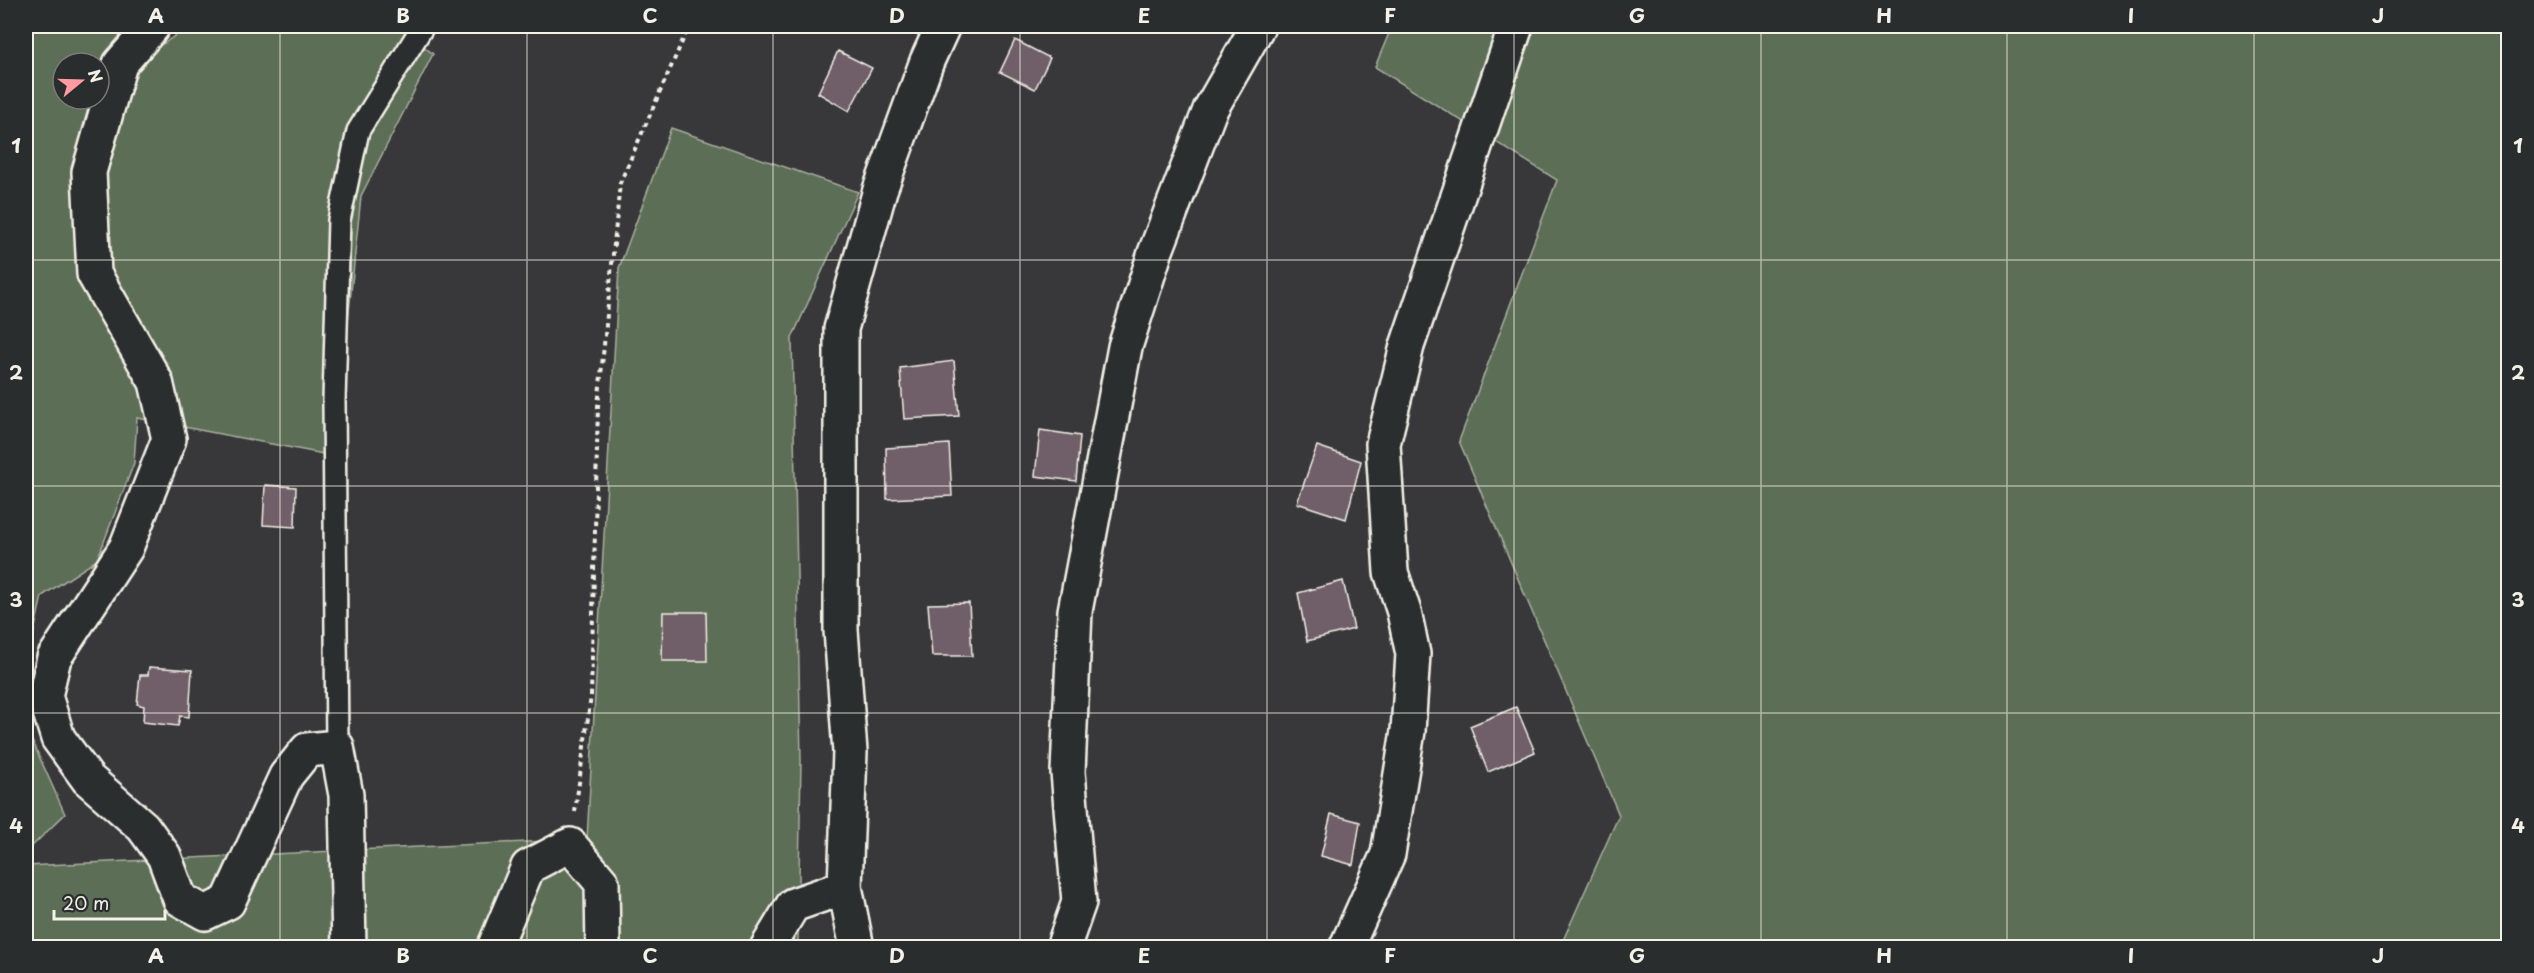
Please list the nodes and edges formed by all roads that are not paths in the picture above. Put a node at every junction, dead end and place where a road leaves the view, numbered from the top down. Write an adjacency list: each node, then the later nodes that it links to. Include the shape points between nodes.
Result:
1 (153, 26): 6 (street, via 120,64 89,172 94,274 156,382 169,439 126,548 54,658 45,696 58,738 88,779 143,827 164,856 180,899 206,913 228,902 286,776 307,750)
2 (423, 26): 6 (lane, via 358,131 339,220 334,401)
3 (943, 26): 7 (street, via 880,190 841,330 841,630 850,752)
4 (1258, 26): 13 (street, via 1210,110 1155,254 1125,348 1075,611 1068,772 1079,902)
5 (1516, 26): 14 (street, via 1407,346 1383,444 1390,572 1413,654 1408,731 1388,854)
6 (337, 747): 8 (street, via 346,795)
7 (845, 887): 11 (street, via 793,905); 12 (street)
8 (349, 948)
9 (494, 948): 10 (street, via 528,867 570,845 602,883)
10 (603, 948)
11 (768, 948)
12 (857, 948)
13 (1063, 948)
14 (1346, 948)

